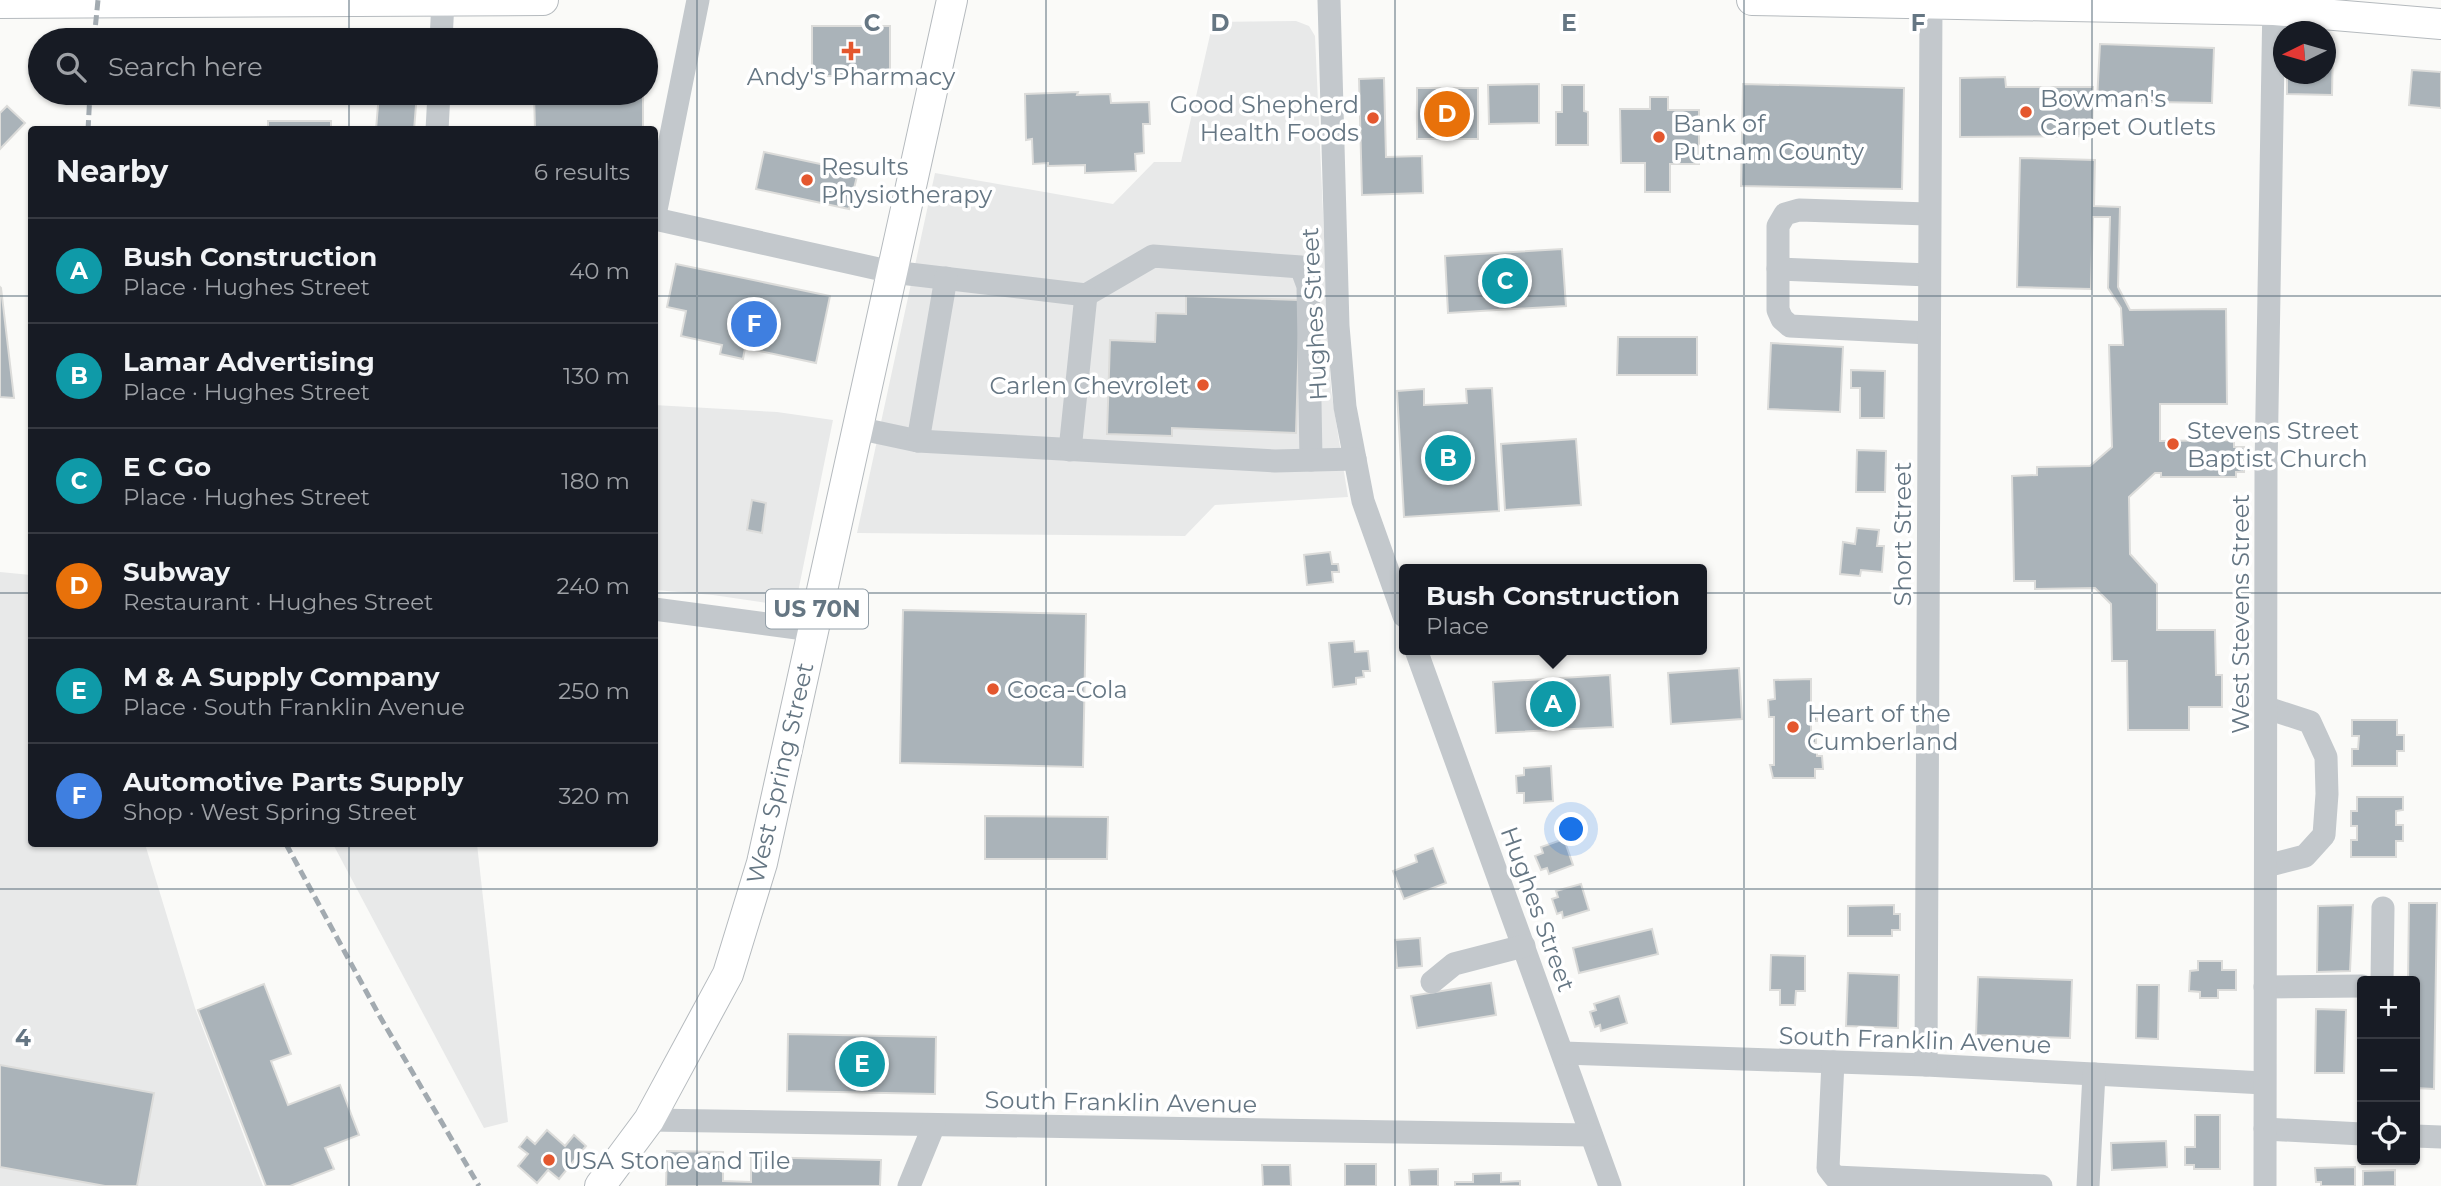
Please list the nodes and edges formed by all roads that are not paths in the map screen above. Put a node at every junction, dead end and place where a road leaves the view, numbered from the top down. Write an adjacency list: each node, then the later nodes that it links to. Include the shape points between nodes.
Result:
1 (543, 0): 6 (main road)
2 (698, 0): 14 (street)
3 (952, 0): 18 (main road, West Spring Street / US 70N)
4 (1329, 0): 26 (street, Hughes Street, via 1338,327)
5 (1752, 0): 8 (main road)
6 (425, 1): 7 (main road); 11 (street)
7 (0, 3)
8 (1931, 4): 9 (main road); 15 (street, Short Street)
9 (2274, 5): 10 (main road); 32 (street, West Stevens Street)
10 (2441, 24)
11 (436, 28)
12 (438, 105): 13 (street)
13 (437, 126)
14 (658, 205)
15 (1929, 214): 17 (street, via 1799,210 1785,214 1778,226); 19 (street, Short Street)
16 (658, 221): 18 (street)
17 (1778, 269): 19 (street); 22 (street, via 1778,310 1790,326)
18 (892, 272): 20 (street); 23 (main road, West Spring Street / US 70N)
19 (1929, 275): 22 (street, Short Street)
20 (946, 278): 21 (street); 24 (street)
21 (1086, 295): 25 (street); 27 (street, via 1153,256 1301,267 1308,286)
22 (1929, 333): 42 (street, Short Street)
23 (857, 428): 24 (street); 30 (main road, West Spring Street / US 70N)
24 (918, 441): 25 (street)
25 (1070, 450): 27 (street)
26 (1355, 459): 27 (street); 28 (street, Hughes Street, via 1363,500)
27 (1311, 460)
28 (1399, 602)
29 (658, 610): 30 (street)
30 (813, 630): 45 (main road, West Spring Street / US 70N, via 762,863 728,974)
31 (1418, 655): 35 (street, Hughes Street)
32 (2267, 708): 33 (street, West Stevens Street); 33 (street, via 2310,722 2326,757 2327,794 2324,835 2305,856)
33 (2266, 866): 38 (street, West Stevens Street)
34 (2384, 908): 36 (street)
35 (1524, 946): 37 (street, via 1454,964); 40 (street, Hughes Street)
36 (2382, 976)
37 (1432, 982)
38 (2265, 986): 39 (street); 44 (street, West Stevens Street)
39 (2357, 986)
40 (1563, 1053): 41 (street, South Franklin Avenue); 49 (street, Hughes Street)
41 (1833, 1062): 42 (street, South Franklin Avenue); 55 (street, via 1828,1168 1835,1177)
42 (1926, 1065): 43 (street, South Franklin Avenue)
43 (2094, 1074): 44 (street, South Franklin Avenue); 56 (street)
44 (2264, 1083): 47 (street, West Stevens Street)
45 (649, 1121): 46 (street, South Franklin Avenue); 52 (main road, West Spring Street / US 70N)
46 (934, 1125): 49 (street, South Franklin Avenue); 53 (street)
47 (2265, 1129): 48 (street); 57 (street, West Stevens Street)
48 (2357, 1134)
49 (1591, 1135): 54 (street, Hughes Street)
50 (2420, 1136): 51 (street)
51 (2441, 1137)
52 (600, 1186)
53 (909, 1186)
54 (1610, 1186)
55 (2041, 1186)
56 (2088, 1186)
57 (2265, 1186)

